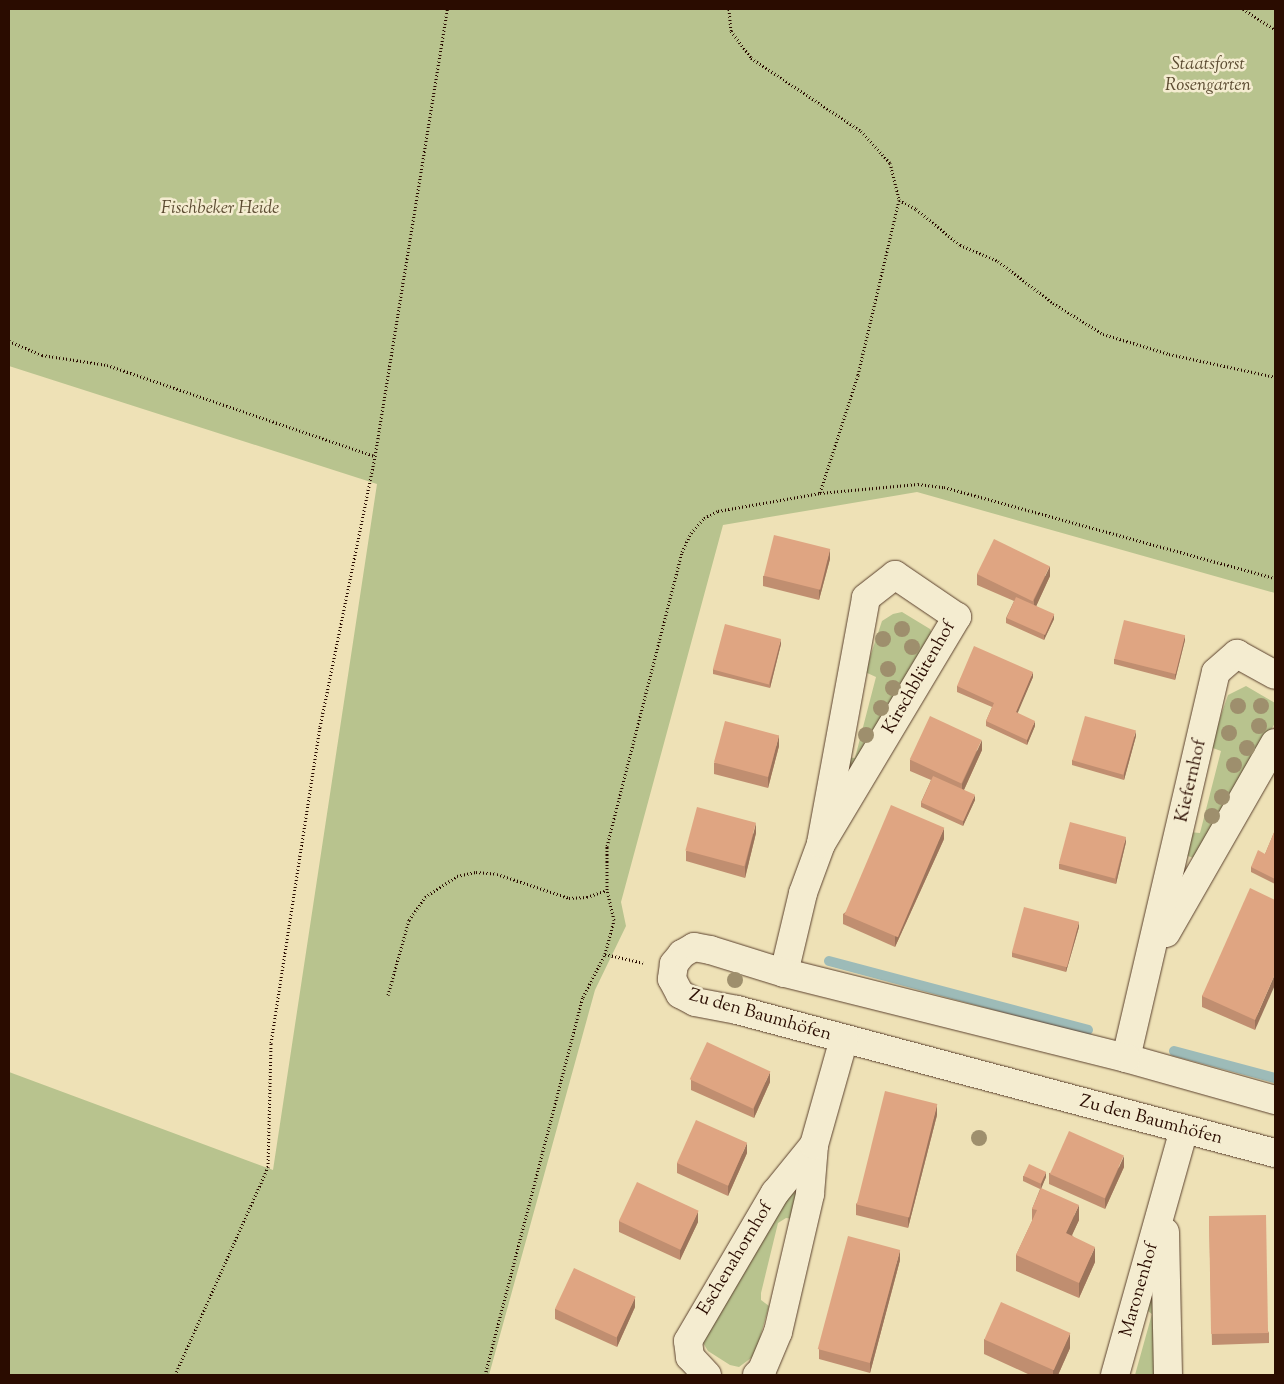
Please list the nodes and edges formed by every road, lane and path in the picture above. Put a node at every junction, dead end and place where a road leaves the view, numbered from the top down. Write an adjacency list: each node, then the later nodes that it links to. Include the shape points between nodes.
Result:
1 (447, 9): 8 (path)
2 (729, 9): 5 (path, via 731,32 751,58 861,131 890,163)
3 (1243, 9): 4 (path)
4 (1275, 30)
5 (899, 200): 7 (path, via 916,209 960,245 998,261 1052,303 1103,334 1170,354); 9 (path, via 858,375)
6 (9, 341): 8 (path, via 42,355 107,365)
7 (1275, 377)
8 (375, 456): 27 (path, via 320,728 271,1043 268,1167)
9 (820, 493): 10 (path, via 918,484 944,488); 14 (path, via 718,511 704,518 691,533 682,552 607,846)
10 (1275, 578)
11 (1275, 675): 16 (street, Kiefernhof, via 1237,654 1216,672)
12 (1275, 743): 16 (street, Kiefernhof)
13 (821, 844): 13 (street, Kirschblütenhof, via 957,617 895,575 866,598); 18 (street, Kirschblütenhof, via 803,893)
14 (607, 890): 15 (path, via 614,920); 19 (path, via 587,897 569,898 498,874 476,872 457,876 425,897 409,920)
15 (605, 954): 17 (path); 28 (path, via 583,997)
16 (1152, 959): 21 (street, Kiefernhof)
17 (673, 970): 18 (street, Zu den Baumhöfen, via 682,954 694,947); 20 (street, Zu den Baumhöfen, via 672,979 680,994 695,1002)
18 (784, 973): 21 (street, Zu den Baumhöfen)
19 (388, 994)
20 (844, 1039): 23 (street, Zu den Baumhöfen); 24 (street, Eschenahornhof)
21 (1126, 1058): 22 (street, Zu den Baumhöfen)
22 (1275, 1100)
23 (1184, 1130): 25 (street, Zu den Baumhöfen); 26 (street, Maronenhof)
24 (814, 1145): 29 (street, Eschenahornhof, via 775,1192 688,1341 690,1357); 30 (street, Eschenahornhof, via 810,1194 778,1332)
25 (1275, 1153)
26 (1164, 1205): 31 (street, Maronenhof); 32 (street, Maronenhof)
27 (175, 1375)
28 (485, 1375)
29 (707, 1375)
30 (757, 1375)
31 (1115, 1375)
32 (1168, 1375)

